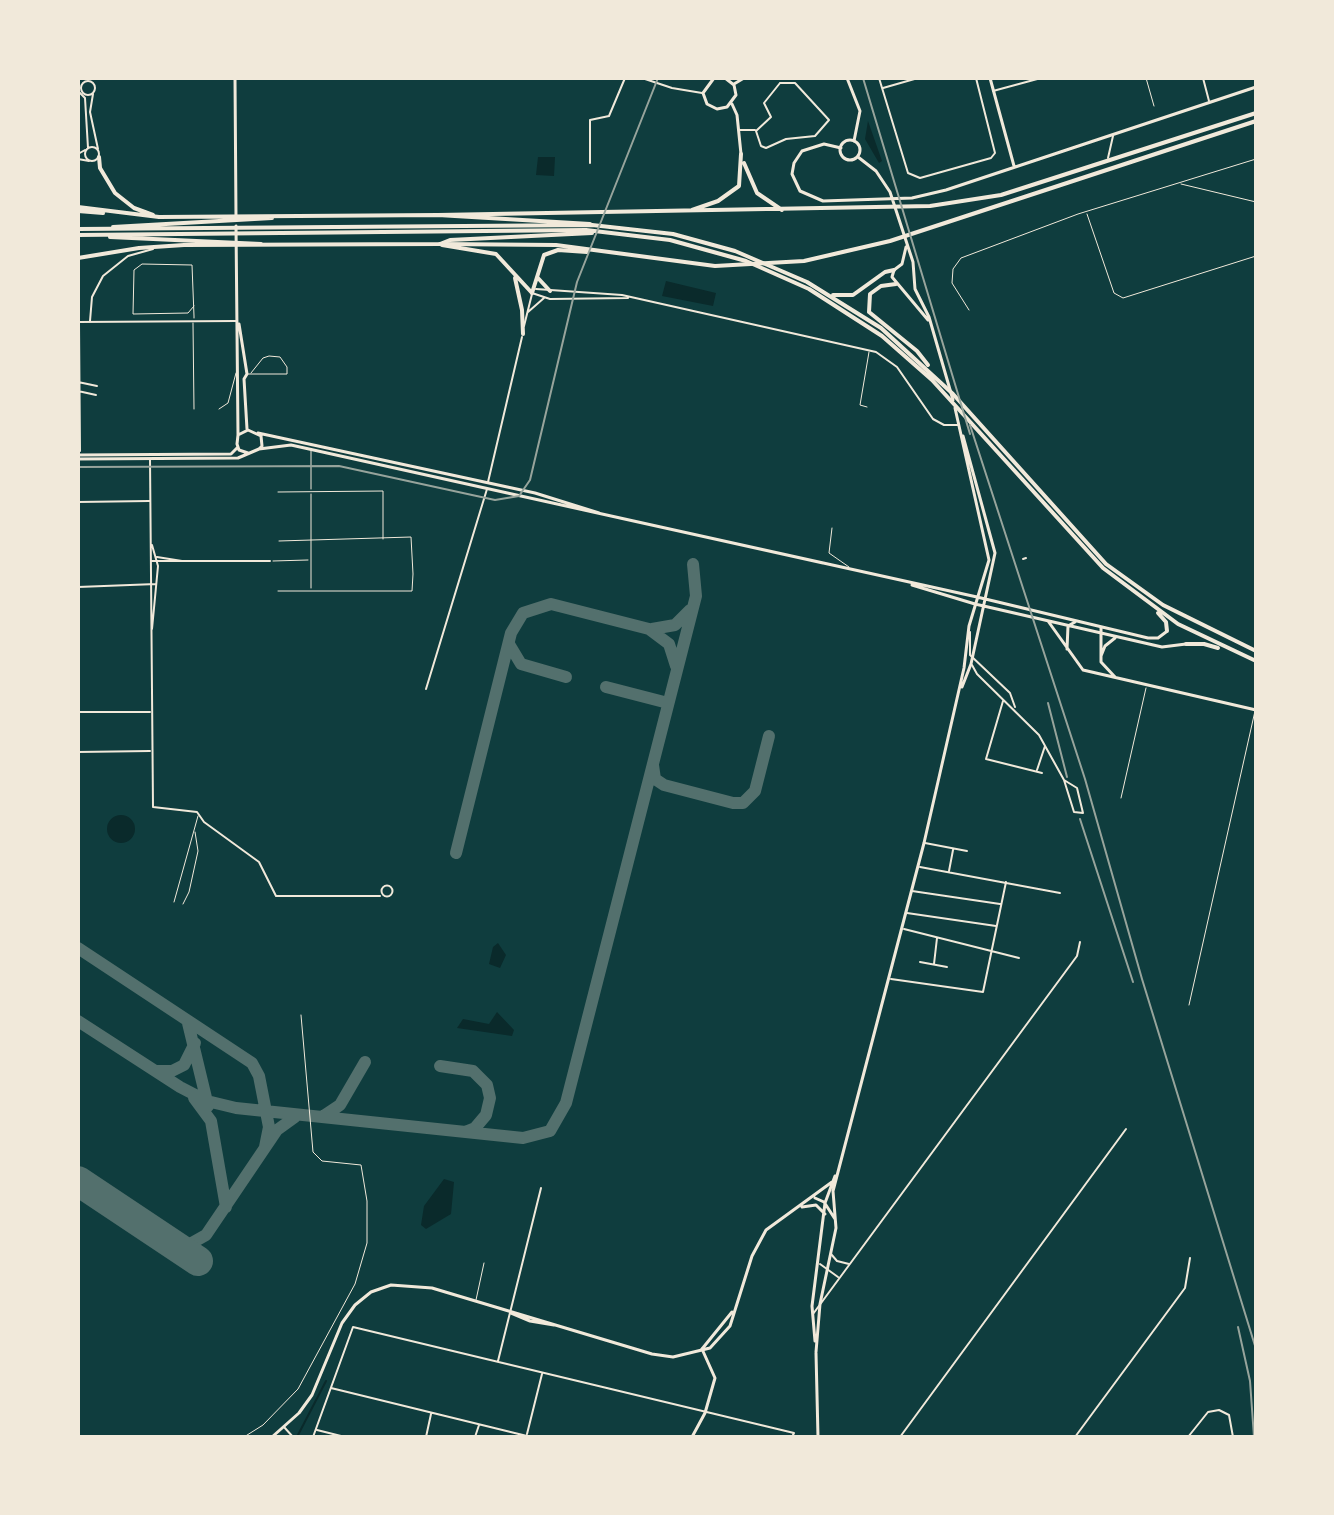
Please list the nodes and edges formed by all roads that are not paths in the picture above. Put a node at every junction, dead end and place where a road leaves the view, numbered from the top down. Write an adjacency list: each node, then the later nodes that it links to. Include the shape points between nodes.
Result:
1 (86, 78): 18 (street)
2 (93, 78): 17 (street)
3 (235, 78): 88 (main road)
4 (625, 78): 47 (street, via 609,116 590,120)
5 (642, 78): 25 (street)
6 (714, 78): 25 (main road)
7 (725, 78): 19 (main road)
8 (744, 78): 19 (main road)
9 (847, 78): 35 (main road, via 860,111)
10 (879, 78): 21 (street)
11 (918, 78): 21 (street)
12 (976, 78): 21 (street, via 995,145 993,156 913,177)
13 (990, 78): 23 (main road)
14 (1041, 78): 23 (street)
15 (1146, 78): 29 (lane)
16 (1203, 78): 27 (street)
17 (94, 84): 18 (street); 26 (street)
18 (81, 85): 24 (street)
19 (734, 85): 28 (main road)
20 (1256, 87): 27 (main road)
21 (882, 88)
22 (78, 91): 24 (street)
23 (993, 91): 48 (main road)
24 (83, 92): 26 (street); 37 (street)
25 (703, 93): 28 (main road, via 714,109)
26 (93, 94): 38 (street, via 90,112)
27 (1210, 102): 34 (main road)
28 (732, 104): 32 (main road)
29 (1154, 106)
30 (1256, 113): 52 (highway, via 1001,195 914,208)
31 (1256, 121): 67 (highway, via 890,241 804,261 715,266)
32 (739, 130): 33 (street); 40 (main road)
33 (756, 131): 33 (street, via 771,117 764,103 780,83 795,83 828,116 827,125 815,136 766,148)
34 (1114, 135): 43 (street); 48 (main road)
35 (854, 141): 36 (main road); 42 (main road, via 860,148)
36 (841, 148): 42 (main road, via 846,159); 48 (main road, via 824,144 802,151 792,174 800,191 823,201 912,198)
37 (87, 149): 38 (street); 39 (street); 46 (street)
38 (98, 149): 41 (street)
39 (78, 154)
40 (741, 154): 52 (highway, via 752,186); 53 (highway, via 742,178 731,194)
41 (99, 157): 46 (street); 56 (highway, via 103,174 120,198)
42 (858, 157): 63 (main road, via 884,181)
43 (1108, 158)
44 (78, 159): 46 (street)
45 (1256, 159): 49 (lane)
46 (90, 161)
47 (590, 163)
48 (1014, 166)
49 (1179, 184): 50 (lane); 54 (lane)
50 (1256, 202)
51 (78, 209): 56 (highway)
52 (784, 211): 53 (highway)
53 (683, 212): 55 (highway)
54 (1086, 212): 68 (lane, via 1114,293 1123,298); 84 (lane, via 961,258 952,283)
55 (438, 215): 57 (highway); 58 (highway)
56 (159, 217): 57 (highway)
57 (274, 217): 59 (highway)
58 (592, 225): 59 (highway); 80 (highway, via 715,245)
59 (108, 229): 61 (highway)
60 (603, 231): 62 (highway); 64 (highway); 116 (highway, via 701,247 777,274 859,320 932,380)
61 (78, 232): 62 (highway)
62 (96, 234): 65 (highway, via 141,241)
63 (907, 243): 70 (main road); 71 (main road)
64 (440, 244): 65 (highway); 67 (highway, via 520,243); 73 (highway, via 490,251)
65 (263, 245): 66 (highway)
66 (157, 247): 69 (highway); 90 (street, via 128,256 103,276 92,297)
67 (594, 251): 74 (highway, via 549,252)
68 (1256, 256)
69 (78, 258)
70 (902, 264): 71 (main road); 72 (main road)
71 (912, 268): 75 (main road)
72 (894, 270): 76 (main road); 80 (highway, via 853,295)
73 (513, 272): 79 (highway); 93 (highway)
74 (536, 275): 78 (highway); 79 (highway)
75 (913, 281): 77 (main road); 92 (main road)
76 (896, 284): 77 (main road); 95 (highway, via 870,294 869,312 917,351)
77 (902, 287): 92 (main road)
78 (550, 291): 79 (street); 82 (street)
79 (532, 293): 81 (street); 85 (street)
80 (830, 295): 95 (highway, via 881,328)
81 (544, 298): 82 (street); 85 (street)
82 (630, 298): 87 (street)
83 (194, 306): 83 (lane, via 188,313 133,314 134,270 142,264 192,265); 91 (lane)
84 (969, 310)
85 (527, 312): 93 (street)
86 (739, 314): 87 (street)
87 (737, 320): 94 (street)
88 (237, 321): 91 (street); 96 (main road); 97 (main road)
89 (79, 322): 90 (street); 99 (street)
90 (90, 322): 91 (street)
91 (192, 322): 104 (lane)
92 (931, 326): 106 (main road)
93 (523, 334): 117 (street)
94 (869, 350): 103 (lane, via 860,405); 106 (street, via 894,364 933,419)
95 (931, 371): 116 (highway)
96 (247, 372): 96 (lane, via 287,374 287,367 280,357 269,356); 97 (main road); 98 (main road)
97 (236, 374): 98 (main road); 105 (lane, via 228,403); 109 (main road)
98 (244, 379): 107 (main road)
99 (79, 382): 100 (street); 101 (street)
100 (97, 386)
101 (79, 392): 102 (street); 114 (street)
102 (96, 395)
103 (867, 407)
104 (194, 409)
105 (219, 409)
106 (959, 425): 144 (main road, via 989,549); 145 (main road, via 994,549)
107 (248, 430): 108 (main road); 109 (main road)
108 (258, 433): 111 (main road, via 263,439); 117 (main road)
109 (238, 435): 110 (main road)
110 (238, 447): 113 (main road); 115 (main road, via 231,454)
111 (259, 449): 112 (main road, via 285,444); 113 (main road)
112 (312, 449): 118 (main road); 119 (lane)
113 (248, 453): 115 (main road, via 238,458)
114 (79, 455): 115 (main road)
115 (150, 457): 123 (street)
116 (1020, 474): 147 (highway, via 1098,563); 159 (highway, via 1126,580 1207,630)
117 (488, 482): 118 (street); 121 (main road)
118 (487, 489): 122 (main road); 169 (street)
119 (311, 491): 120 (lane); 127 (lane, via 383,491); 129 (lane)
120 (278, 492)
121 (529, 492): 122 (main road); 125 (main road)
122 (528, 498): 125 (main road)
123 (151, 501): 124 (street); 128 (street)
124 (78, 502)
125 (599, 513): 135 (main road)
126 (832, 528): 135 (lane, via 830,555)
127 (383, 539): 129 (lane); 142 (lane, via 411,537 412,591)
128 (151, 540): 131 (street); 131 (street)
129 (312, 540): 130 (lane); 132 (lane)
130 (279, 541)
131 (155, 560): 134 (street); 134 (street); 136 (street); 138 (street)
132 (310, 560): 133 (lane); 142 (lane)
133 (270, 561): 134 (street)
134 (183, 562)
135 (854, 570): 137 (main road)
136 (158, 582): 138 (street); 153 (street)
137 (905, 582): 140 (main road); 143 (main road)
138 (151, 586): 139 (street); 153 (street)
139 (78, 587)
140 (933, 587): 143 (main road); 144 (main road)
141 (278, 591): 142 (lane)
142 (311, 591)
143 (930, 592): 146 (main road)
144 (977, 597): 145 (main road); 146 (main road)
145 (984, 602): 146 (main road); 148 (main road); 149 (main road); 161 (main road)
146 (975, 604): 150 (main road)
147 (1158, 611): 154 (highway); 158 (highway)
148 (1048, 621): 151 (main road); 160 (main road)
149 (1079, 621): 151 (main road); 152 (main road)
150 (969, 626): 161 (street); 165 (main road)
151 (1068, 626): 155 (main road); 160 (main road)
152 (1101, 627): 154 (main road, via 1153,639); 155 (main road)
153 (152, 630): 175 (street)
154 (1167, 631)
155 (1101, 633): 156 (main road); 162 (main road)
156 (1122, 638): 157 (main road, via 1162,647); 162 (main road, via 1108,642)
157 (1186, 644): 158 (highway)
158 (1223, 648): 163 (highway)
159 (1256, 651)
160 (1068, 652): 167 (main road, via 1083,670)
161 (973, 657): 164 (main road); 172 (street, via 1010,693)
162 (1101, 660): 167 (main road, via 1106,671)
163 (1256, 661)
164 (971, 664): 166 (main road); 171 (street)
165 (964, 668): 166 (street); 170 (main road)
166 (967, 675): 170 (main road)
167 (1121, 680): 168 (main road)
168 (1146, 685): 173 (main road); 182 (lane)
169 (426, 689)
170 (958, 696): 185 (main road)
171 (1003, 699): 172 (street); 179 (street, via 986,759)
172 (1016, 710): 176 (street)
173 (1256, 710): 208 (lane)
174 (78, 712): 175 (street)
175 (152, 712): 177 (street)
176 (1045, 744): 179 (street); 181 (street)
177 (151, 751): 178 (street); 183 (street, via 153,807)
178 (78, 752)
179 (1037, 772): 180 (street)
180 (1042, 773)
181 (1064, 780): 181 (street, via 1077,788 1083,813 1074,812)
182 (1121, 798)
183 (199, 813): 184 (lane); 193 (street, via 259,862 276,896)
184 (194, 829): 194 (lane); 195 (lane, via 198,849)
185 (924, 843): 186 (street); 188 (main road)
186 (954, 849): 187 (street); 189 (street)
187 (967, 851)
188 (918, 867): 189 (street); 191 (main road)
189 (949, 872): 190 (street)
190 (1006, 882): 192 (street); 196 (street)
191 (912, 891): 196 (street); 197 (main road)
192 (1060, 893)
193 (380, 896)
194 (174, 902)
195 (183, 904)
196 (1001, 905): 198 (street)
197 (906, 913): 198 (street); 199 (main road)
198 (997, 926): 202 (street)
199 (902, 929): 200 (street); 207 (main road)
200 (937, 937): 202 (street); 205 (street)
201 (1080, 942): 223 (street, via 1077,956)
202 (992, 951): 203 (street); 207 (street, via 985,989 977,993)
203 (1019, 958)
204 (920, 962): 205 (street)
205 (934, 964): 206 (street)
206 (947, 967)
207 (889, 979): 211 (main road)
208 (1189, 1005)
209 (301, 1015): 242 (lane, via 313,1152 322,1161 361,1165 367,1243 359,1274 305,1378 283,1407)
210 (1126, 1129): 252 (street)
211 (833, 1183): 213 (main road); 214 (main road); 218 (main road)
212 (541, 1188): 228 (street)
213 (828, 1192): 214 (main road); 215 (main road)
214 (815, 1198): 215 (main road); 216 (main road)
215 (825, 1203): 217 (main road); 218 (main road)
216 (798, 1208): 217 (main road, via 816,1205); 230 (main road, via 774,1222 760,1239 734,1308)
217 (825, 1214): 222 (main road)
218 (835, 1219): 219 (main road)
219 (831, 1254): 223 (street); 224 (main road)
220 (1190, 1258): 253 (street, via 1185,1288)
221 (484, 1263): 226 (lane)
222 (820, 1264): 224 (street); 229 (main road)
223 (850, 1264): 225 (street)
224 (826, 1271): 225 (street); 227 (main road)
225 (839, 1278): 227 (street)
226 (476, 1302): 228 (main road); 238 (main road, via 416,1284 371,1292 342,1323 312,1395)
227 (820, 1304): 229 (street); 231 (main road)
228 (510, 1312): 230 (main road, via 665,1356); 232 (street)
229 (813, 1315): 231 (main road)
230 (702, 1349): 236 (main road, via 715,1375)
231 (816, 1352): 251 (main road)
232 (498, 1363): 233 (street); 234 (street, via 353,1327)
233 (542, 1373): 236 (street); 241 (street)
234 (330, 1388): 235 (street); 239 (street)
235 (431, 1413): 237 (street); 247 (street)
236 (705, 1413): 240 (street); 250 (main road)
237 (479, 1424): 241 (street); 248 (street)
238 (284, 1427): 243 (main road); 244 (street)
239 (316, 1430): 245 (street); 246 (street)
240 (793, 1435)
241 (526, 1436): 249 (street)
242 (244, 1437)
243 (272, 1437)
244 (293, 1437)
245 (313, 1437)
246 (345, 1437)
247 (426, 1437)
248 (475, 1437)
249 (531, 1437)
250 (692, 1437)
251 (818, 1437)
252 (900, 1437)
253 (1075, 1437)
254 (1188, 1437): 255 (street, via 1208,1412 1219,1410 1229,1415)
255 (1233, 1437)

